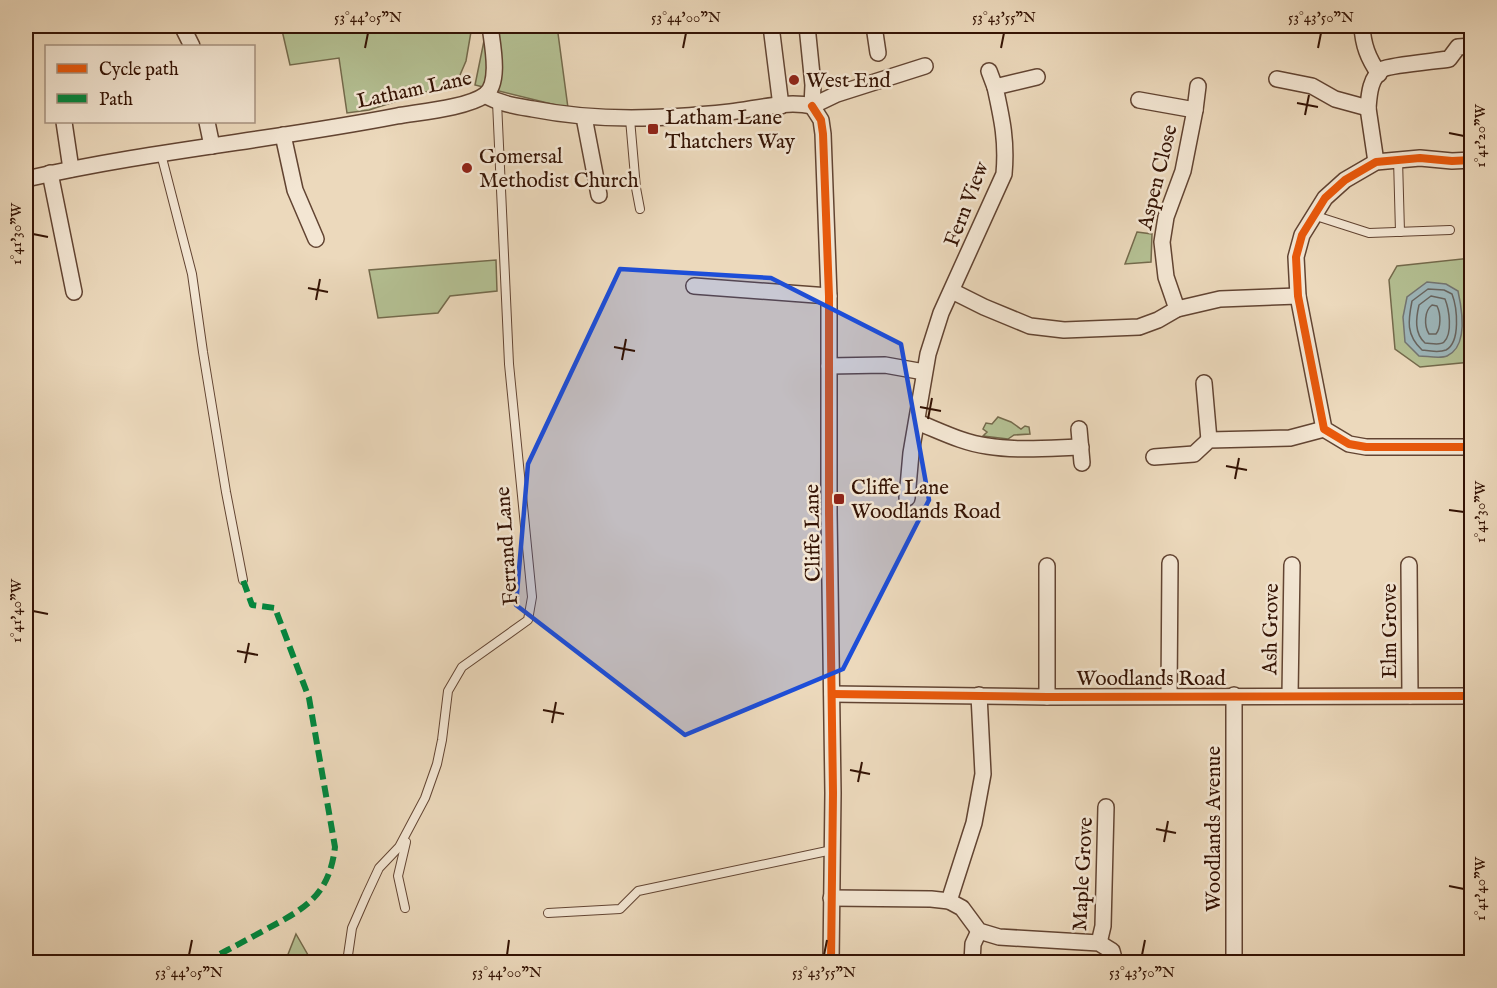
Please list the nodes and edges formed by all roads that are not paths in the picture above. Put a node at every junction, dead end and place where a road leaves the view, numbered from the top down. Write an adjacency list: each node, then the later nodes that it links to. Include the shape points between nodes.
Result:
1 (182, 26): 7 (street)
2 (490, 26): 17 (street, via 494,81)
3 (771, 26): 19 (street)
4 (807, 26): 20 (street)
5 (874, 26): 9 (street)
6 (1362, 26): 12 (street, via 1367,55)
7 (192, 45)
8 (1472, 46): 12 (street, via 1458,47 1449,59 1383,69)
9 (878, 53)
10 (925, 66): 20 (street)
11 (989, 71): 16 (street, Fern View)
12 (1379, 74): 21 (street, via 1370,87)
13 (1037, 77): 16 (street)
14 (1277, 79): 21 (street, via 1312,86 1335,99)
15 (1198, 86): 22 (street)
16 (995, 87): 44 (street, Fern View, via 1004,128 1004,174)
17 (491, 99): 23 (street, Latham Lane); 27 (street, Latham Lane); 75 (lane, Ferrand Lane, via 509,364 532,597 528,620 462,667 448,691 437,764)
18 (1139, 100): 22 (street, Aspen Close)
19 (781, 106): 20 (street, Latham Lane); 24 (street, Latham Lane)
20 (812, 106): 46 (street, Cliffe Lane, via 821,120 823,134)
21 (1368, 108): 32 (street)
22 (1195, 110): 48 (street, Aspen Close, via 1183,171 1166,217 1162,242 1166,277)
23 (584, 117): 24 (street, Latham Lane); 36 (street)
24 (630, 119): 37 (lane)
25 (64, 123): 33 (street)
26 (207, 123): 28 (street)
27 (284, 135): 28 (street, Latham Lane); 42 (street, via 295,190)
28 (212, 146): 29 (street, Latham Lane)
29 (161, 154): 33 (street, Latham Lane); 65 (lane, via 192,274)
30 (1398, 159): 31 (street); 32 (street); 41 (lane)
31 (1470, 160): 39 (lane)
32 (1376, 162): 38 (street, via 1345,180)
33 (71, 169): 34 (street, Latham Lane)
34 (50, 174): 35 (street, Latham Lane); 45 (street)
35 (26, 179)
36 (599, 195)
37 (640, 209)
38 (1313, 215): 41 (lane, via 1369,233); 47 (street, via 1296,257)
39 (1472, 224)
40 (1450, 230): 41 (lane)
41 (1400, 232)
42 (316, 239)
43 (694, 286): 46 (street)
44 (952, 291): 48 (street, via 1009,318 1049,330 1138,327); 50 (street, Fern View, via 941,313)
45 (74, 292)
46 (830, 296): 49 (street, Cliffe Lane)
47 (1298, 296): 48 (street, via 1220,299); 54 (street)
48 (1177, 309)
49 (830, 366): 50 (street, via 885,365); 66 (street, Cliffe Lane)
50 (924, 372): 52 (street, Fern View)
51 (1204, 383): 55 (street)
52 (917, 422): 56 (street, via 988,447); 60 (street, Fern View)
53 (1079, 429): 56 (street)
54 (1324, 429): 55 (street, via 1290,438); 57 (street, via 1349,444 1366,447)
55 (1209, 440): 58 (street, via 1194,454)
56 (1080, 447): 59 (street)
57 (1468, 447)
58 (1154, 457)
59 (1082, 464)
60 (907, 498)
61 (1170, 563): 70 (street)
62 (1292, 565): 69 (street, Ash Grove)
63 (1409, 565): 71 (street, Elm Grove)
64 (1047, 566): 73 (street)
65 (243, 580)
66 (831, 694): 67 (street, Woodlands Road); 76 (street, Cliffe Lane)
67 (978, 695): 73 (street, Woodlands Road); 78 (street, via 983,774 974,824)
68 (1234, 695): 69 (street, Woodlands Road); 70 (street, Woodlands Road); 87 (street, Woodlands Avenue)
69 (1290, 695): 71 (street, Woodlands Road)
70 (1169, 696): 73 (street, Woodlands Road)
71 (1410, 696): 72 (street, Woodlands Road)
72 (1472, 696)
73 (1047, 697)
74 (1106, 807): 82 (street, Maple Grove, via 1103,926)
75 (408, 831): 79 (lane, via 398,876); 83 (lane, Ferrand Lane, via 379,868 366,896 352,928)
76 (832, 850): 77 (street, Cliffe Lane); 80 (lane, via 638,891 620,909)
77 (831, 898): 78 (street); 84 (street, Cliffe Lane)
78 (949, 901): 81 (street, via 962,908)
79 (405, 908)
80 (548, 913)
81 (979, 931): 82 (street, via 999,937); 85 (street, via 973,944)
82 (1099, 943): 86 (street, via 1112,951)
83 (347, 963)
84 (831, 963)
85 (972, 963)
86 (1115, 963)
87 (1234, 963)

